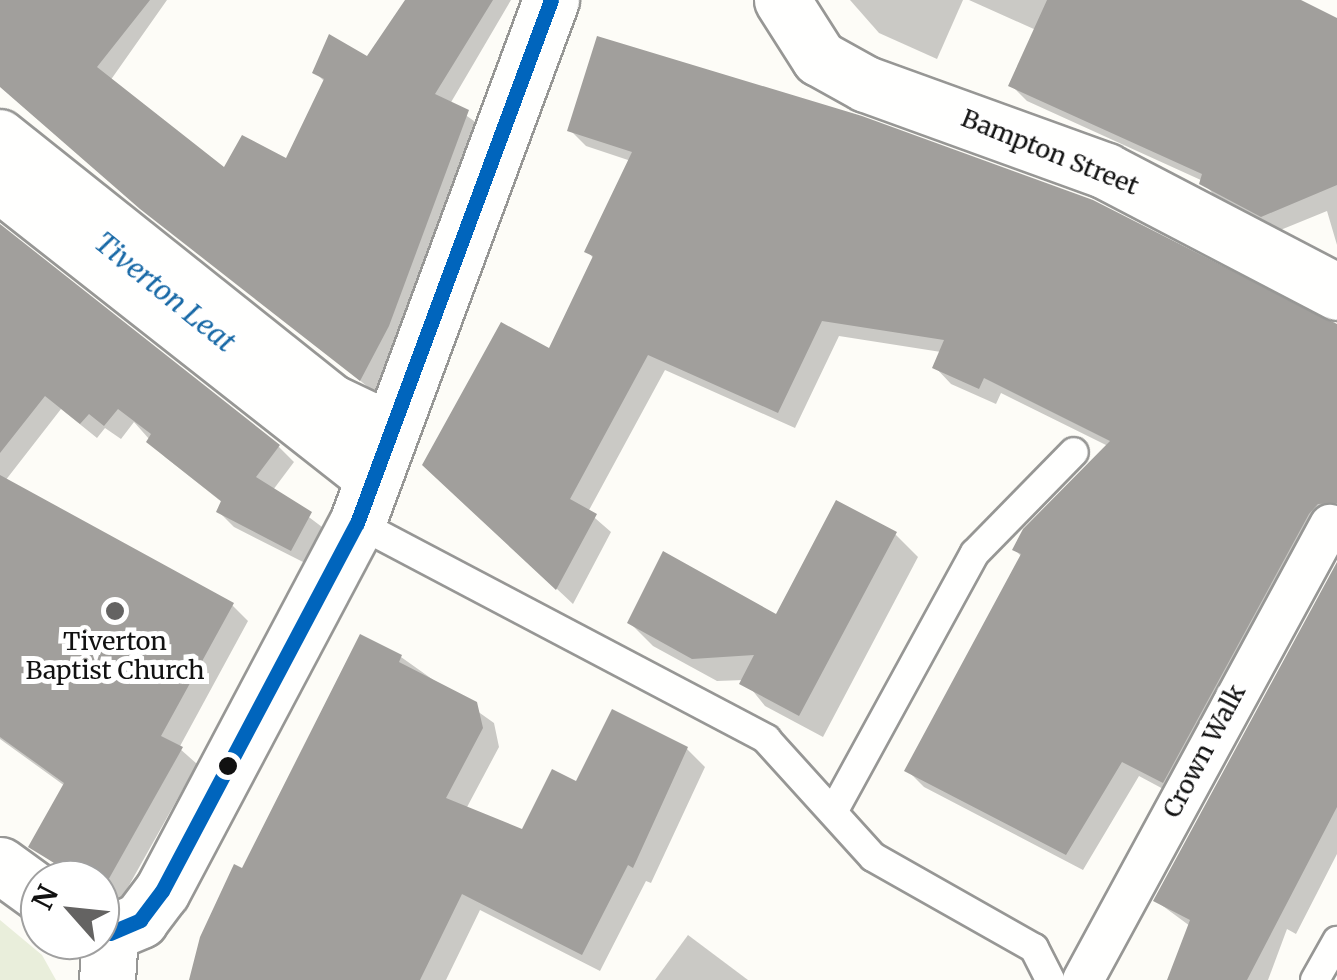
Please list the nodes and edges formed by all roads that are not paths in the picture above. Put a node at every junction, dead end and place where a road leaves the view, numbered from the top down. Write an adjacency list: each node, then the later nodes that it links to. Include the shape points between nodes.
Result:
1 (552, 0): 6 (street)
2 (782, 0): 5 (street, Bampton Street, via 820,58 866,84 1106,172)
3 (0, 136): 6 (street, via 332,401)
4 (0, 186): 8 (street)
5 (1337, 292)
6 (391, 429): 8 (street)
7 (1074, 452): 10 (lane, via 976,553)
8 (364, 501): 10 (lane, via 766,739); 11 (street, via 162,891)
9 (1330, 525): 14 (street, Crown Walk)
10 (833, 812): 13 (lane, via 901,879 1034,948)
11 (120, 936)
12 (1337, 941): 15 (lane)
13 (1050, 980)
14 (1084, 980)
15 (1315, 980)

